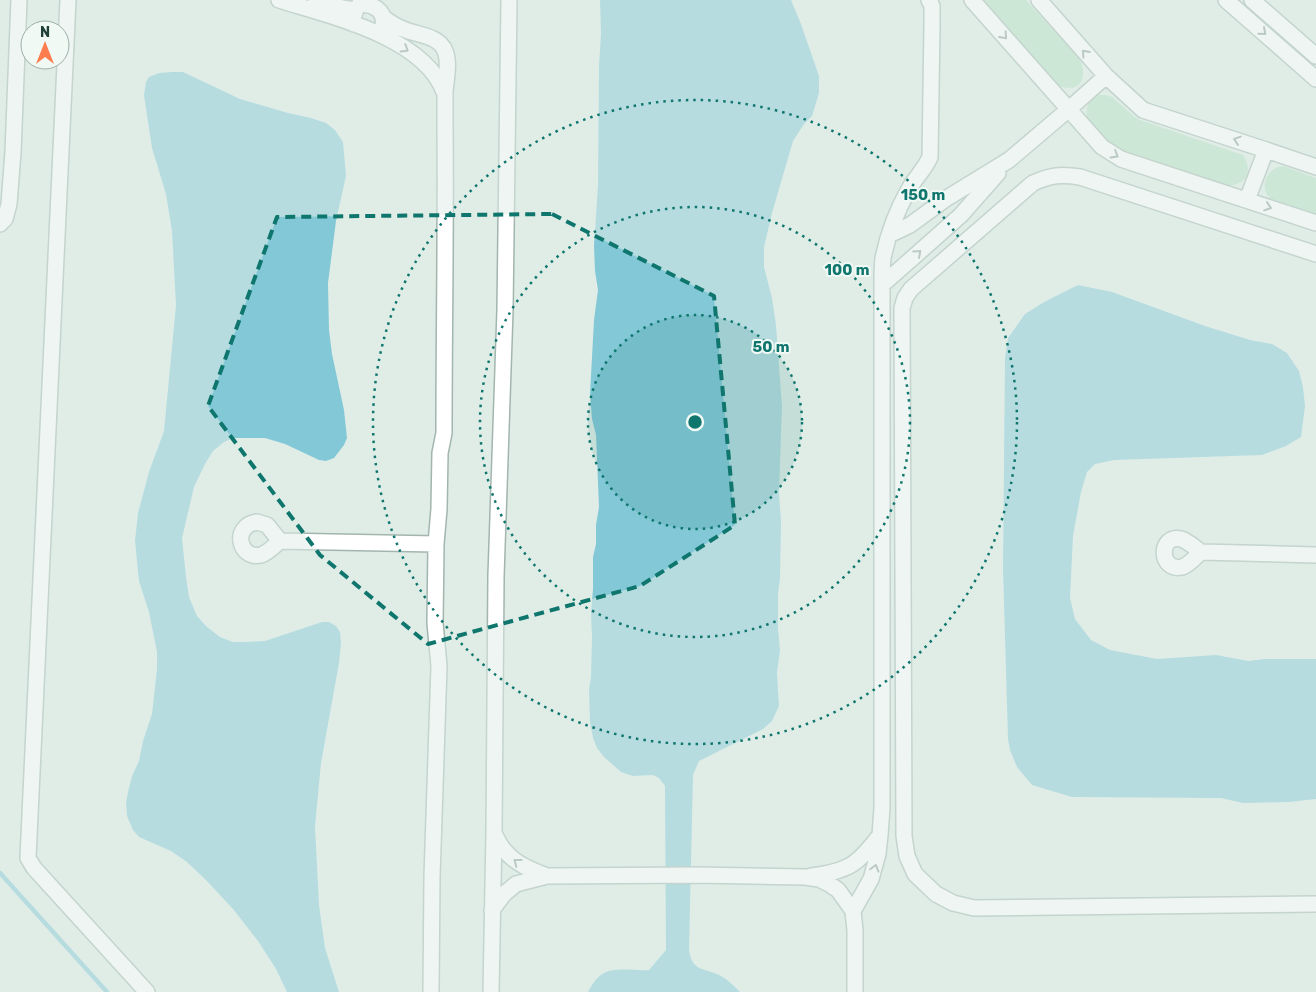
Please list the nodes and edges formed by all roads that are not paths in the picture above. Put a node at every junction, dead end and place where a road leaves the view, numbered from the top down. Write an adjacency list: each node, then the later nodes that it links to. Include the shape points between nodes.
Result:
1 (19, 0): 28 (street, via 9,204 5,220)
2 (68, 0): 14 (street)
3 (76, 0): 15 (street)
4 (279, 0): 13 (street)
5 (316, 0): 13 (street)
6 (509, 0): 36 (street, via 505,310 496,576)
7 (929, 0): 29 (street, via 932,6 930,157 903,200)
8 (972, 0): 22 (street, one-way to 22)
9 (1039, 0): 19 (street, one-way to 9)
10 (1226, 0): 20 (street, one-way to 20)
11 (1252, 0): 17 (street)
12 (379, 9): 13 (street, via 366,4); 16 (street, via 383,28); 21 (street, via 391,24 426,36 442,46 447,61)
13 (357, 10): 16 (street)
14 (67, 20)
15 (68, 20)
16 (375, 33): 21 (street, one-way to 21, via 408,49 437,77)
17 (1316, 56)
18 (65, 70): 43 (street, via 28,858)
19 (1106, 76): 22 (street); 23 (street, one-way to 19, via 1143,110)
20 (1316, 80)
21 (445, 94): 33 (street, via 444,433 440,453)
22 (1069, 109): 24 (street); 26 (street, one-way to 26, via 1102,147 1121,159)
23 (1266, 150): 25 (street); 26 (street)
24 (1009, 160): 29 (street, via 910,225); 31 (street, one-way to 24, via 961,215)
25 (1316, 167)
26 (1247, 200): 27 (street, one-way to 27)
27 (1316, 223)
28 (0, 224)
29 (889, 235): 31 (street)
30 (1316, 254): 40 (street, via 1080,177 1047,177 1033,183 911,289 904,298 902,328 904,836 907,856 915,874 936,894 953,903 974,908)
31 (882, 285): 37 (street)
32 (280, 540): 33 (street)
33 (436, 544): 44 (street, via 439,666)
34 (1201, 552): 35 (street)
35 (1316, 556)
36 (494, 832): 38 (street, one-way to 36, via 518,863 504,850); 41 (street)
37 (880, 835): 39 (street, via 865,854 844,869); 42 (street, one-way to 37, via 871,879)
38 (547, 876): 39 (street); 41 (street, via 516,884)
39 (805, 877): 42 (street, via 819,879 838,890)
40 (1316, 904)
41 (492, 910): 45 (street)
42 (853, 911): 46 (street)
43 (147, 992)
44 (432, 992)
45 (491, 992)
46 (855, 992)

